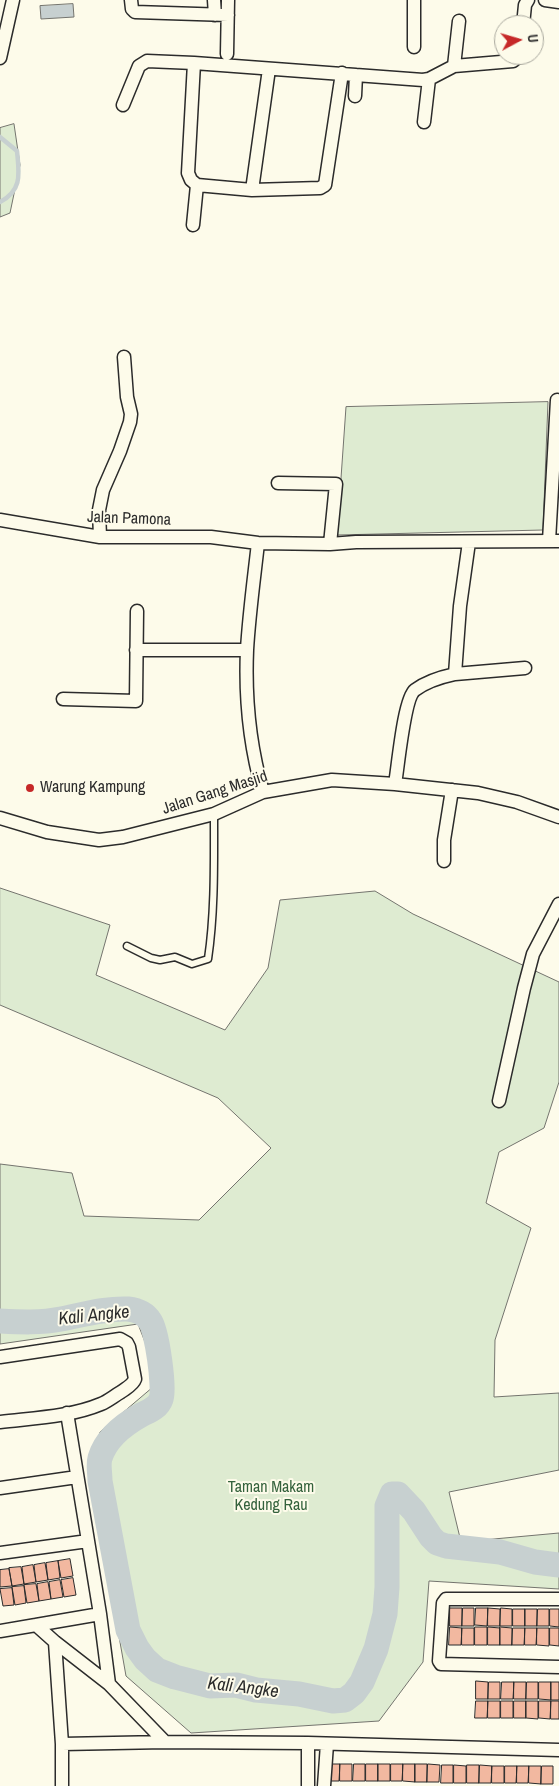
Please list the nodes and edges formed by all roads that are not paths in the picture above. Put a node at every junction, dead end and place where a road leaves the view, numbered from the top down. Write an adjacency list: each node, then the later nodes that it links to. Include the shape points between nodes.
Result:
1 (214, 0): 9 (street)
2 (228, 0): 10 (street)
3 (414, 0): 13 (street)
4 (528, 0): 11 (street)
5 (545, 0): 7 (street)
6 (131, 1): 9 (street, via 135,12)
7 (559, 2)
8 (8, 7): 15 (street)
9 (215, 15): 10 (street)
10 (228, 15): 14 (street)
11 (524, 15)
12 (460, 21): 18 (street)
13 (414, 47)
14 (227, 54)
15 (0, 58)
16 (194, 63): 19 (street); 24 (street, via 142,62); 26 (street, via 188,174)
17 (494, 63): 18 (street)
18 (454, 66): 22 (street)
19 (269, 69): 20 (street); 27 (street)
20 (342, 73): 21 (street); 27 (street, via 325,186)
21 (356, 75): 22 (street); 23 (street)
22 (429, 79): 25 (street)
23 (355, 96)
24 (123, 105)
25 (424, 122)
26 (197, 185): 27 (street); 28 (street)
27 (252, 190)
28 (193, 225)
29 (124, 357): 33 (street, via 130,422 103,490 98,510)
30 (557, 400): 34 (street)
31 (278, 483): 37 (street, via 336,484)
32 (0, 520): 33 (street, Jalan Pamona)
33 (100, 537): 36 (street, Jalan Pamona, via 211,537)
34 (554, 541): 35 (street, Jalan Pamona)
35 (469, 542): 37 (street, Jalan Pamona); 42 (street)
36 (258, 543): 37 (street, Jalan Pamona); 40 (street)
37 (330, 544)
38 (137, 611): 39 (street)
39 (136, 650): 40 (street); 43 (street, via 136,701)
40 (247, 650): 46 (street, via 251,730)
41 (525, 668): 42 (street)
42 (455, 674): 44 (street, via 434,679 414,691 409,702)
43 (63, 700)
44 (395, 784): 45 (street, Jalan Gang Masjid); 46 (street, Jalan Gang Masjid, via 332,780)
45 (452, 790): 48 (street, Jalan Gang Masjid, via 516,802); 50 (street)
46 (263, 792): 47 (street, Jalan Gang Masjid)
47 (214, 814): 49 (street, Jalan Gang Masjid, via 99,840 47,832); 52 (lane, via 208,958 192,964 175,958 160,960)
48 (559, 817)
49 (0, 818)
50 (444, 861)
51 (559, 904): 53 (street, via 533,954)
52 (127, 946)
53 (499, 1101)
54 (0, 1357): 55 (street, via 120,1339 125,1341 129,1347 134,1382 102,1404)
55 (67, 1414): 56 (street); 57 (street)
56 (0, 1422)
57 (77, 1477): 58 (street); 59 (street)
58 (0, 1488)
59 (88, 1541): 60 (street); 62 (street)
60 (0, 1554)
61 (559, 1599): 66 (street, via 446,1599 443,1603 439,1661 441,1664)
62 (100, 1614): 63 (street); 67 (street)
63 (36, 1625): 64 (street); 65 (street)
64 (0, 1631)
65 (54, 1642): 67 (street); 70 (street)
66 (559, 1666)
67 (109, 1684): 68 (street)
68 (165, 1742): 69 (street); 70 (street)
69 (308, 1743): 71 (street); 74 (street)
70 (62, 1744): 73 (street)
71 (327, 1744): 72 (street); 75 (street)
72 (559, 1750)
73 (62, 1786)
74 (308, 1786)
75 (324, 1786)

